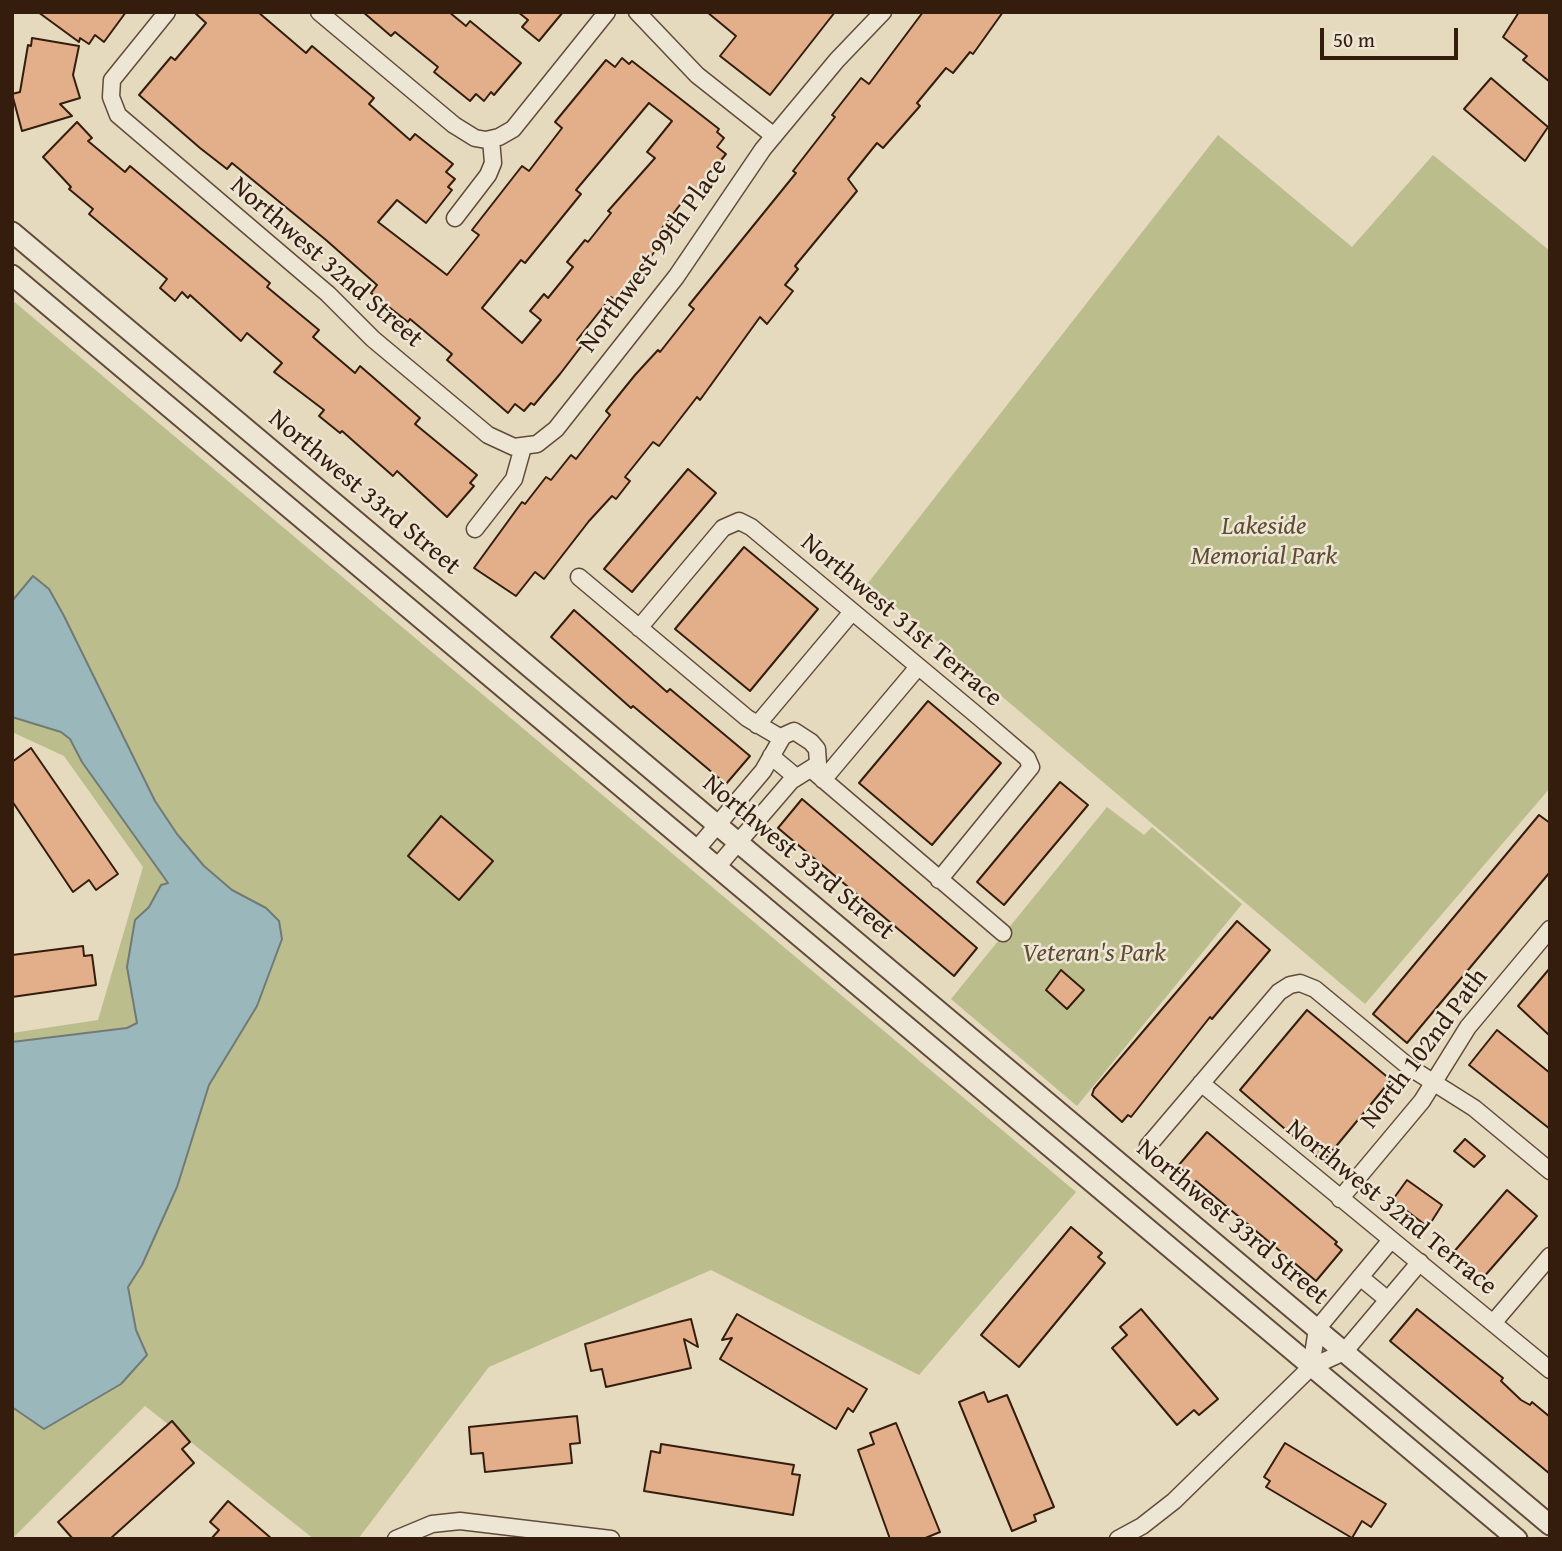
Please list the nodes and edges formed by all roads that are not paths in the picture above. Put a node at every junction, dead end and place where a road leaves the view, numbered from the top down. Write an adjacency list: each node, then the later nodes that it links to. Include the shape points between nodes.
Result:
1 (167, 12): 11 (street, Northwest 32nd Street, via 116,74 111,85 114,110 494,440)
2 (319, 12): 7 (street, via 454,125 475,138)
3 (607, 12): 7 (street, via 517,124)
4 (637, 12): 6 (street, via 697,75)
5 (883, 12): 6 (street, Northwest 99th Place)
6 (774, 136): 11 (street, Northwest 99th Place, via 736,184 676,277 556,429 537,444)
7 (491, 139): 8 (street, via 493,163 488,175)
8 (455, 218)
9 (12, 232): 22 (street, Northwest 33rd Street)
10 (12, 275): 24 (street)
11 (523, 447): 12 (street, via 514,479)
12 (475, 529)
13 (579, 578): 15 (street)
14 (852, 612): 15 (street, Northwest 31st Terrace, via 751,527 736,521 723,528); 16 (street, Northwest 31st Terrace); 17 (street)
15 (639, 628): 17 (street)
16 (918, 667): 20 (street); 26 (street, Northwest 31st Terrace, via 1031,765)
17 (757, 725): 18 (street)
18 (781, 738): 19 (street); 20 (street, via 794,731 811,741)
19 (771, 756): 21 (street); 22 (street)
20 (818, 775): 21 (street); 26 (street)
21 (796, 777): 23 (street)
22 (718, 825): 23 (street, Northwest 33rd Street); 24 (street)
23 (738, 842): 25 (street); 40 (street, Northwest 33rd Street)
24 (696, 850): 25 (street)
25 (717, 867): 42 (street)
26 (939, 880): 28 (street)
27 (1550, 929): 29 (street, North 102nd Path, via 1468,1027)
28 (1003, 933)
29 (1433, 1082): 30 (street, via 1396,1058 1315,989 1300,983 1279,992); 32 (street, via 1474,1108); 33 (street, North 102nd Path)
30 (1201, 1083): 31 (street); 33 (street, Northwest 32nd Terrace)
31 (1148, 1146)
32 (1550, 1171)
33 (1340, 1199): 34 (street, Northwest 32nd Terrace)
34 (1391, 1240): 36 (street, Northwest 32nd Terrace); 37 (street)
35 (1550, 1256): 39 (street)
36 (1420, 1262): 38 (street); 39 (street, Northwest 32nd Terrace)
37 (1360, 1277): 38 (street); 40 (street)
38 (1388, 1300): 41 (street)
39 (1493, 1323): 43 (street, Northwest 32nd Terrace)
40 (1317, 1329): 41 (street, Northwest 33rd Street); 42 (street)
41 (1345, 1352): 42 (street); 44 (street, Northwest 33rd Street)
42 (1311, 1367): 47 (street, via 1174,1501); 48 (street)
43 (1550, 1370)
44 (1550, 1525)
45 (396, 1539): 46 (street, via 432,1524 460,1521)
46 (611, 1539)
47 (1118, 1539)
48 (1517, 1539)

